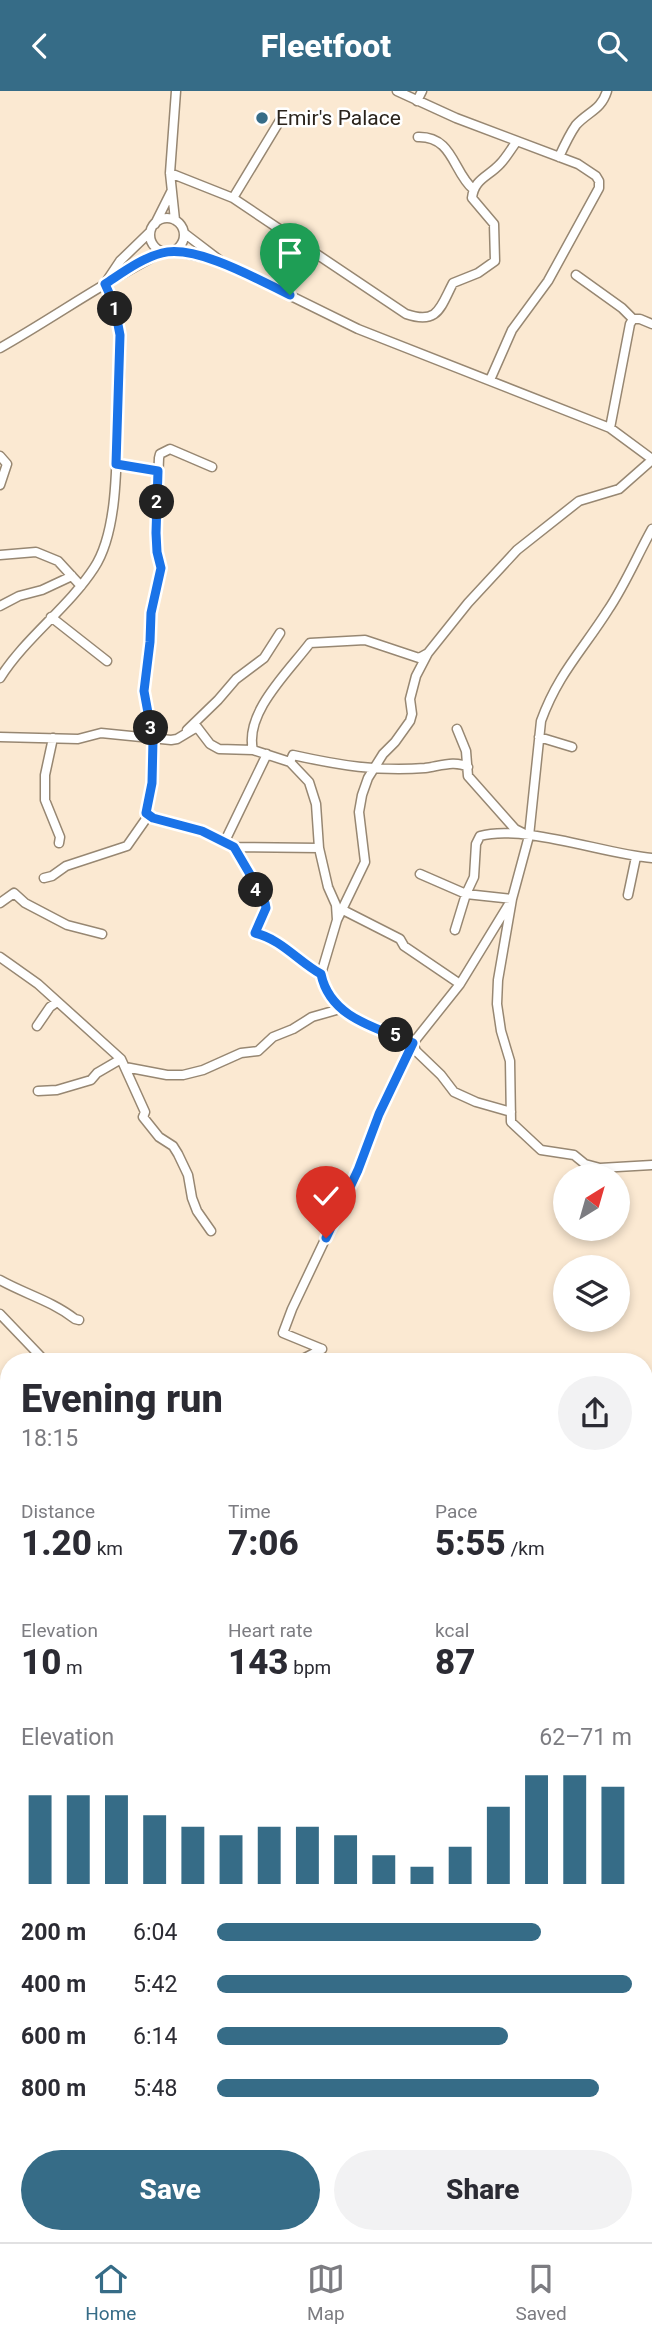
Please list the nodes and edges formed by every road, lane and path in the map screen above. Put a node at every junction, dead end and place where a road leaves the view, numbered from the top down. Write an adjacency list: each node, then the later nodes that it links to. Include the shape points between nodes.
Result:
1 (176, 91): 10 (street)
2 (397, 91): 5 (street)
3 (422, 91): 5 (street)
4 (607, 91): 9 (street, via 600,107 575,127)
5 (417, 101): 8 (street)
6 (282, 117): 13 (street)
7 (418, 137): 11 (street, via 440,143)
8 (517, 141): 9 (street); 11 (street)
9 (559, 157): 25 (street, via 596,176 599,188 548,281 512,330)
10 (170, 173): 12 (street); 13 (street)
11 (473, 189): 13 (street, via 472,198 494,224 495,261 453,283 439,310 426,319 406,314)
12 (171, 192): 14 (street); 15 (street)
13 (233, 198)
14 (174, 220): 15 (street, via 165,218); 16 (street)
15 (152, 228): 18 (street, via 154,246); 21 (street)
16 (184, 233): 17 (street); 19 (street)
17 (174, 251): 18 (street); 19 (street)
18 (163, 252): 21 (street)
19 (222, 262): 25 (street, via 358,329)
20 (576, 275): 22 (street)
21 (105, 284): 24 (street); 29 (street, via 120,335)
22 (633, 319): 23 (street); 26 (street)
23 (652, 324)
24 (0, 348)
25 (490, 380): 26 (street)
26 (610, 428): 28 (street)
27 (0, 456): 32 (street, via 7,464)
28 (652, 460): 40 (street, via 619,489 579,501 517,550)
29 (116, 464): 31 (street); 36 (street, via 113,509 103,549)
30 (212, 467): 31 (street, via 170,449 160,454)
31 (158, 471): 48 (street, via 156,533 161,568 151,613 144,691)
32 (0, 485)
33 (652, 529): 46 (street, via 616,599 560,677)
34 (0, 555): 35 (street, via 36,552 58,561)
35 (72, 576): 36 (street); 37 (street)
36 (81, 586): 38 (street)
37 (0, 606)
38 (51, 617): 41 (street); 42 (street)
39 (280, 633): 44 (street, via 264,658 234,681)
40 (428, 653): 50 (street, via 419,658 365,640 310,643 254,721); 54 (street, via 410,699 411,721)
41 (107, 661)
42 (0, 678)
43 (457, 729): 53 (street)
44 (183, 735): 48 (street); 50 (street, via 197,727 219,749)
45 (0, 737): 47 (street)
46 (539, 737): 49 (street); 56 (street)
47 (53, 738): 48 (street, via 78,739 101,733); 58 (street, via 45,800)
48 (153, 740): 55 (street)
49 (572, 747)
50 (253, 750): 51 (street)
51 (267, 754): 52 (street); 57 (street)
52 (290, 762): 54 (street, via 293,755); 60 (street, via 314,793)
53 (468, 767): 54 (street, via 459,762); 56 (street, via 473,782 515,829)
54 (373, 770): 70 (street, via 359,812 365,862)
55 (148, 816): 57 (street, via 184,824); 64 (street, via 127,846)
56 (529, 836): 61 (street); 65 (street, via 493,832 480,836 474,877); 67 (street)
57 (225, 841): 59 (street)
58 (60, 843)
59 (234, 847): 60 (street); 77 (street, via 265,903 255,933 278,942)
60 (319, 848): 69 (street)
61 (636, 857): 62 (street); 66 (street)
62 (652, 858)
63 (420, 874): 65 (street)
64 (44, 878)
65 (466, 894): 67 (street); 72 (street)
66 (628, 895)
67 (512, 899): 74 (street); 75 (street)
68 (0, 903): 73 (street, via 14,893 67,925)
69 (336, 905): 70 (street); 71 (street)
70 (343, 911): 71 (street); 78 (street, via 400,939)
71 (337, 920): 77 (street)
72 (455, 930)
73 (102, 934)
74 (486, 941): 75 (street); 78 (street)
75 (505, 946): 85 (street, via 497,1004 510,1061)
76 (0, 957): 79 (street)
77 (321, 974): 80 (street, via 326,991)
78 (460, 984): 82 (street)
79 (57, 1002): 81 (street); 83 (street)
80 (340, 1009): 82 (street); 83 (street, via 312,1017 273,1037 258,1051 183,1075)
81 (37, 1026)
82 (413, 1043): 85 (street, via 454,1092); 92 (street, via 283,1333 321,1349)
83 (123, 1063): 84 (street, via 91,1080); 87 (street, via 145,1112 143,1117 178,1154 195,1205)
84 (38, 1091)
85 (511, 1112): 86 (street, via 511,1122 541,1150 574,1155 600,1168)
86 (652, 1165)
87 (211, 1231)
88 (0, 1280): 90 (street)
89 (0, 1314): 91 (street)
90 (79, 1319)
91 (37, 1353)
92 (314, 1353)

